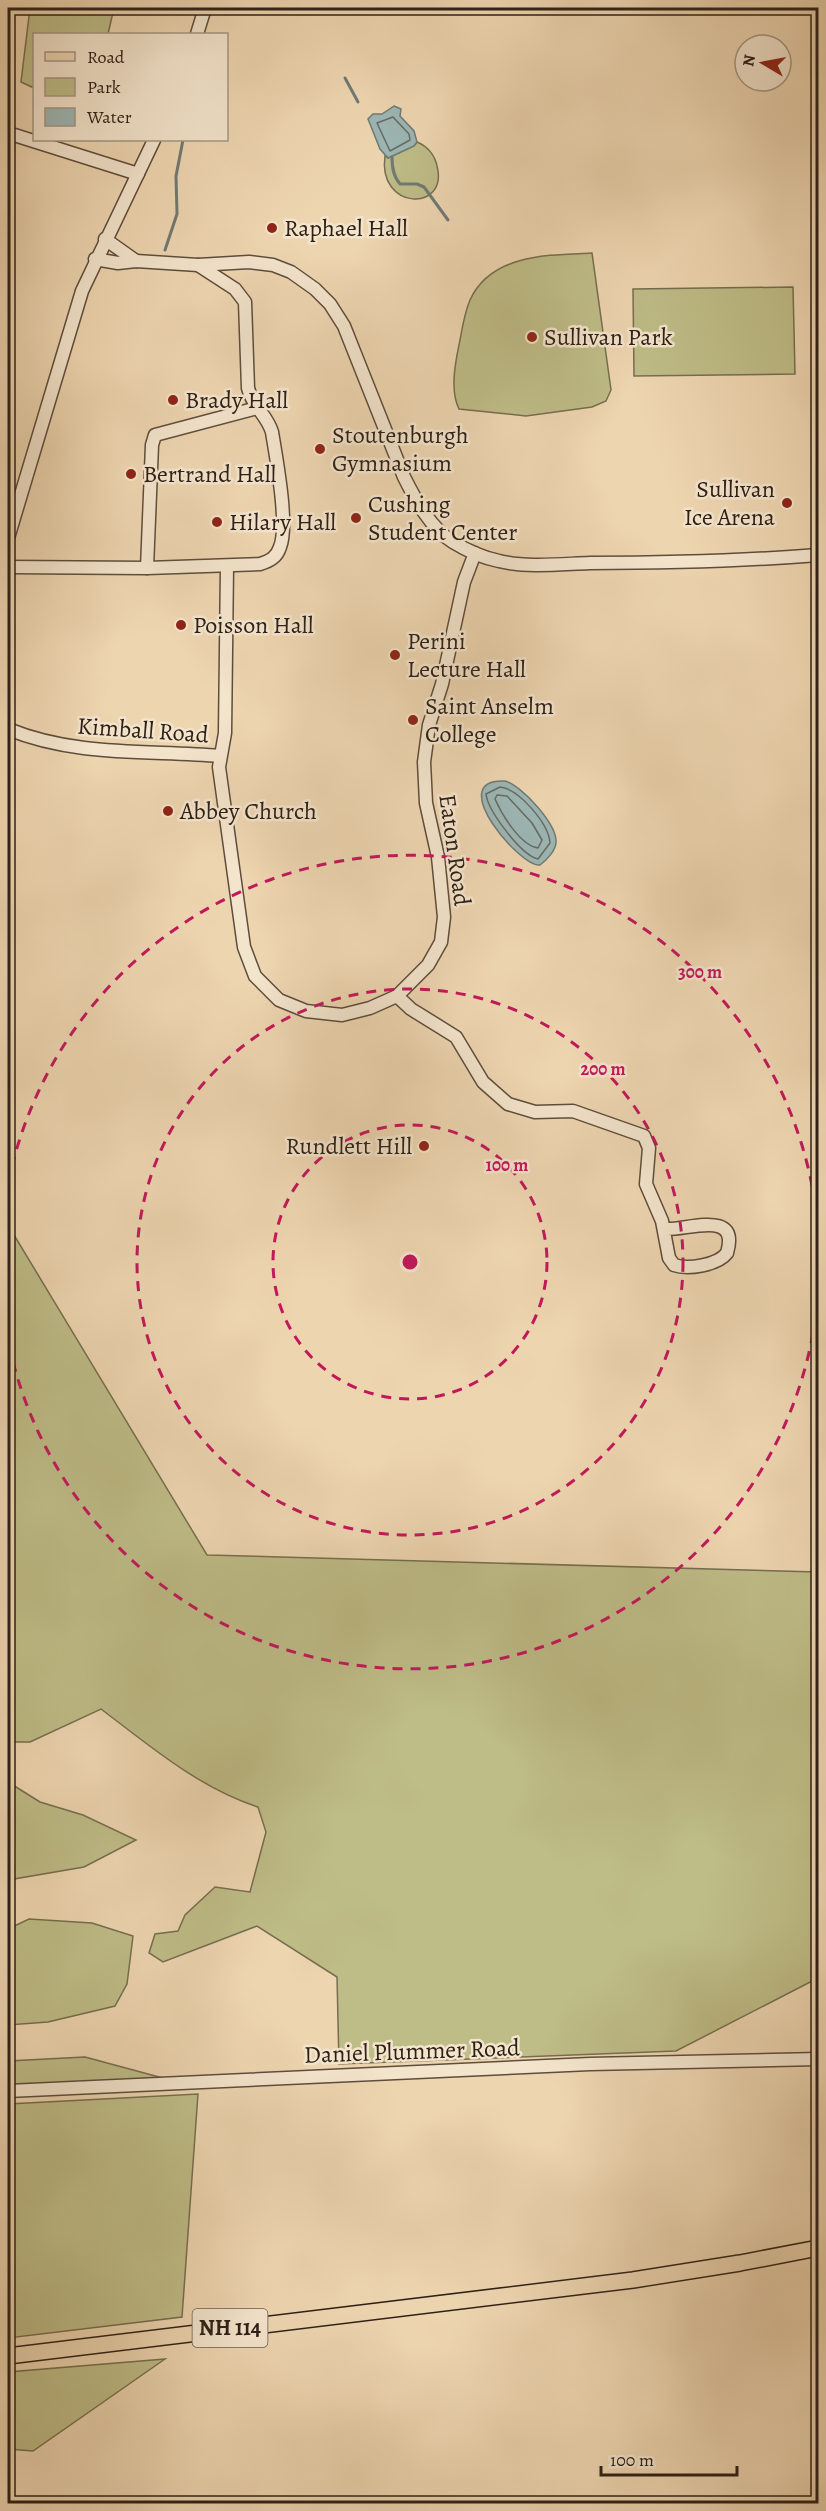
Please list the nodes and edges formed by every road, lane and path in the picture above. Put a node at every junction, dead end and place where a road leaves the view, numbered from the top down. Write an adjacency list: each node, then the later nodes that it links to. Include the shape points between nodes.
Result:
1 (205, 8): 2 (street)
2 (197, 33)
3 (8, 133): 5 (street)
4 (33, 141): 7 (street)
5 (33, 141)
6 (154, 141): 7 (street)
7 (138, 174): 8 (street)
8 (105, 239): 9 (street); 10 (street)
9 (95, 259): 10 (street); 13 (street, via 70,327)
10 (136, 261): 11 (street)
11 (198, 265): 12 (street, via 235,290 245,302 248,388); 14 (street, via 273,265 303,279 323,296 340,318 356,350 412,493 439,531)
12 (257, 408): 16 (street, via 269,421 272,432 282,544 268,562); 18 (street, via 155,435)
13 (8, 538)
14 (475, 553): 15 (street, via 496,561 682,563); 21 (street, Eaton Road, via 464,582 424,755 425,794 438,854 443,936 428,965)
15 (819, 555)
16 (227, 566): 18 (street); 20 (street, via 225,733)
17 (8, 567): 18 (street)
18 (147, 568)
19 (8, 729): 20 (street, Kimball Road, via 64,746)
20 (220, 756): 21 (street, Kimball Road, via 244,946 255,976 279,1000 316,1013 352,1013)
21 (398, 996): 22 (street, via 411,1010 456,1037 488,1088 508,1104 535,1112 573,1111 644,1136 649,1145 647,1189)
22 (664, 1229): 22 (street, via 669,1258 677,1266 718,1260 727,1253 729,1237 714,1224)
23 (819, 2060): 24 (street, Daniel Plummer Road, via 590,2064)
24 (8, 2091)
25 (819, 2248): 26 (main road, NH 114, via 633,2280)
26 (8, 2356)

